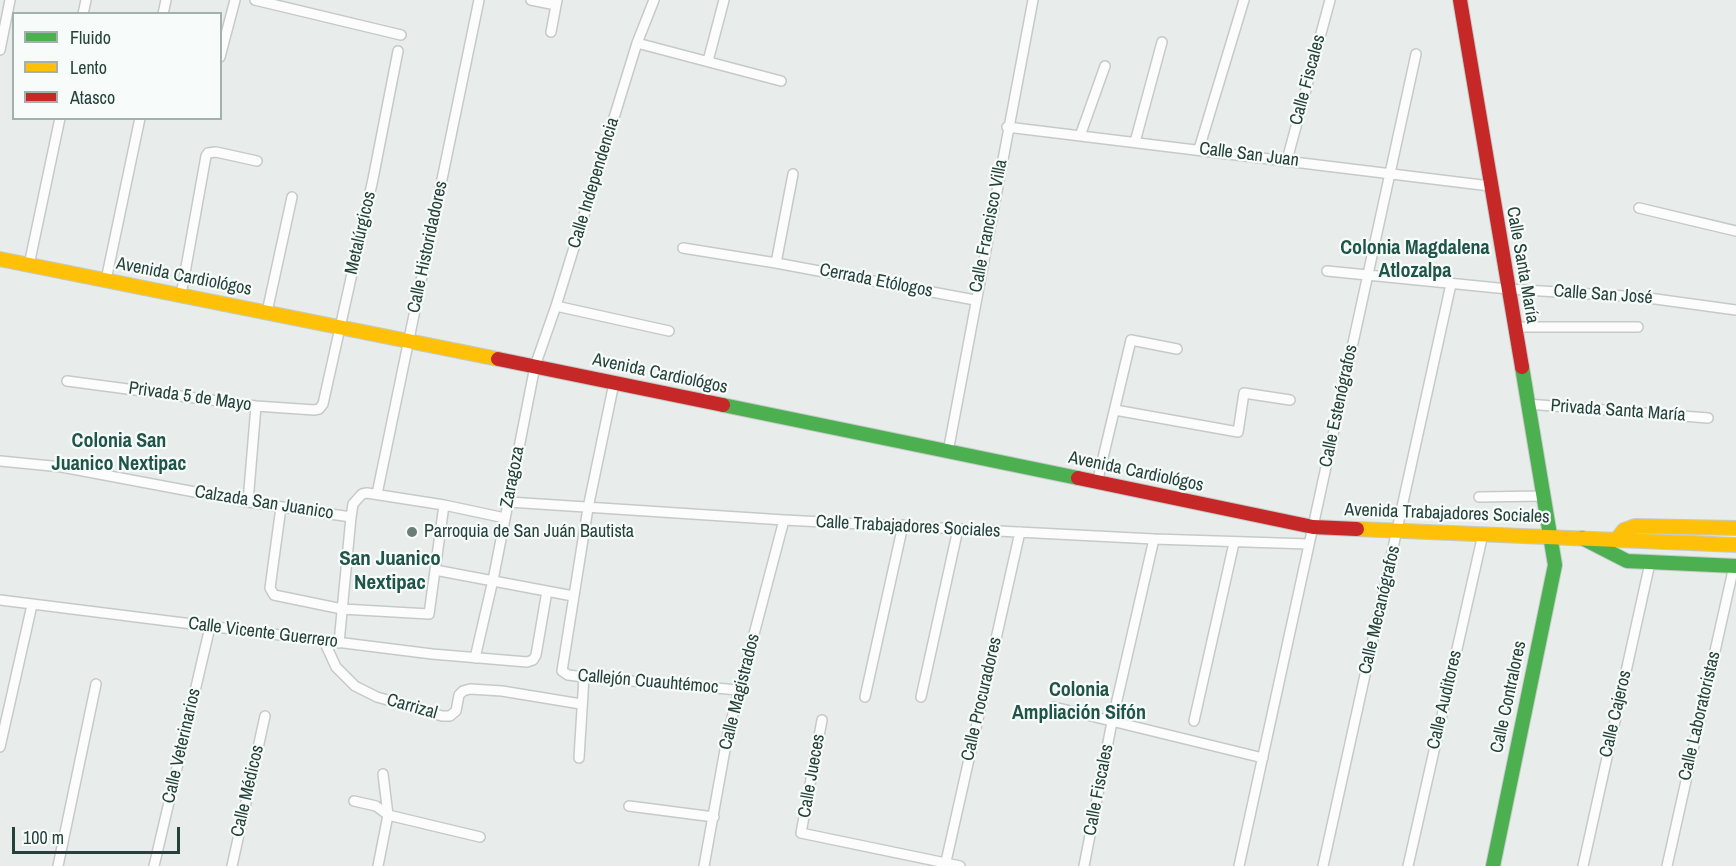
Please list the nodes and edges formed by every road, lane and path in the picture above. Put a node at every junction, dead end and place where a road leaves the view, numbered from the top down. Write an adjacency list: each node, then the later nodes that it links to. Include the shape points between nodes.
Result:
1 (10, 0): 18 (street)
2 (235, 0): 17 (street)
3 (255, 0): 14 (street)
4 (479, 0): 56 (street, Calle Historidadores)
5 (531, 0): 12 (street)
6 (654, 0): 16 (street, Calle Independencia)
7 (724, 0): 21 (street)
8 (1033, 0): 26 (street, Calle Francisco Villa)
9 (1244, 0): 29 (street)
10 (1330, 0): 30 (street, Calle Fiscales)
11 (1460, 0): 34 (main road, Calle Santa María)
12 (556, 2): 13 (street)
13 (551, 32)
14 (401, 35)
15 (1162, 42): 28 (street)
16 (637, 43): 21 (street); 49 (street, Calle Independencia)
17 (222, 49)
18 (0, 50)
19 (398, 51): 52 (street, Metalúrgicos)
20 (1416, 54): 32 (street, Calle Estenógrafos)
21 (708, 61): 23 (street)
22 (1105, 66): 27 (street)
23 (781, 81)
24 (60, 120): 41 (street)
25 (141, 120): 44 (street)
26 (1007, 127): 27 (street, Calle San Juan); 48 (street, Calle Francisco Villa)
27 (1080, 136): 28 (street, Calle San Juan)
28 (1136, 142): 29 (street, Calle San Juan)
29 (1198, 149): 30 (street, Calle San Juan)
30 (1287, 160): 32 (street, Calle San Juan)
31 (257, 161): 47 (street, via 216,152 206,156)
32 (1391, 173): 34 (street, Calle San Juan); 43 (street, Calle Estenógrafos)
33 (793, 174): 40 (street)
34 (1490, 186): 46 (main road, Calle Santa María)
35 (292, 197): 51 (street)
36 (1639, 208): 37 (street)
37 (1736, 231)
38 (683, 248): 40 (street, Cerrada Etólogos)
39 (0, 259): 41 (main road, Avenida Cardiológos)
40 (776, 263): 48 (street, Cerrada Etólogos)
41 (29, 265): 44 (main road, Avenida Cardiológos)
42 (1327, 271): 43 (street, Calle San José)
43 (1367, 275): 45 (street, Calle San José); 82 (street, Calle Estenógrafos)
44 (106, 280): 47 (main road, Avenida Cardiológos)
45 (1451, 284): 46 (street, Calle San José); 85 (street, Calle Mecanógrafos)
46 (1508, 289): 50 (street, Calle San José, via 1641,297); 53 (main road, Calle Santa María)
47 (181, 295): 51 (main road, Avenida Cardiológos)
48 (975, 300): 67 (street, Calle Francisco Villa)
49 (556, 306): 55 (street); 58 (street, Calle Independencia)
50 (1736, 309)
51 (267, 312): 52 (main road, Avenida Cardiológos)
52 (339, 326): 56 (main road, Avenida Cardiológos); 64 (street, Metalúrgicos, via 323,404)
53 (1514, 327): 54 (street); 62 (main road, Calle Santa María)
54 (1638, 327)
55 (669, 330)
56 (409, 340): 58 (main road, Avenida Cardiológos); 70 (street, Calle Historidadores)
57 (1177, 349): 65 (street, via 1131,340)
58 (535, 366): 60 (main road, Avenida Cardiológos); 74 (street, Zaragoza)
59 (67, 381): 63 (street, Privada 5 de Mayo)
60 (614, 383): 67 (main road, Avenida Cardiológos); 77 (street)
61 (1290, 400): 65 (street, via 1244,393 1238,432)
62 (1527, 404): 66 (street, Privada Santa María); 71 (main road, Calle Santa María)
63 (256, 406): 64 (street, Privada 5 de Mayo); 73 (street)
64 (314, 410)
65 (1115, 410): 69 (street)
66 (1708, 418)
67 (948, 452): 69 (main road, Avenida Cardiológos)
68 (0, 460): 73 (street, Calzada San Juanico, via 62,467)
69 (1097, 483): 82 (main road, Avenida Cardiológos)
70 (377, 495): 75 (street); 78 (street, via 362,494 353,504)
71 (1544, 496): 72 (street); 88 (main road, Calle Santa María)
72 (1479, 497)
73 (248, 502): 76 (street, Calzada San Juanico)
74 (509, 502): 77 (street, Calle Trabajadores Sociales); 79 (street, Zaragoza)
75 (444, 506): 79 (street); 97 (street)
76 (281, 507): 78 (street, Calzada San Juanico); 103 (street, via 270,588 274,595)
77 (588, 508): 80 (street, Calle Trabajadores Sociales); 100 (street)
78 (351, 517): 103 (street)
79 (505, 518): 98 (street, Zaragoza)
80 (784, 520): 81 (street, Calle Trabajadores Sociales); 110 (street, Calle Magistrados)
81 (903, 525): 84 (street, Calle Trabajadores Sociales); 111 (street)
82 (1312, 528): 85 (main road, Avenida Trabajadores Sociales); 93 (street, Calle Estenógrafos)
83 (1736, 528): 91 (main road, via 1635,526 1624,530)
84 (958, 529): 86 (street, Calle Trabajadores Sociales); 112 (street)
85 (1398, 531): 87 (main road, Avenida Trabajadores Sociales); 138 (street, Calle Mecanógrafos)
86 (1020, 532): 90 (street, Calle Trabajadores Sociales); 129 (street, Calle Procuradores)
87 (1483, 534): 88 (main road, Avenida Trabajadores Sociales); 139 (street, Calle Auditores)
88 (1551, 536): 89 (main road, Avenida Trabajadores Sociales); 140 (main road, Calle Contralores, via 1555,565)
89 (1580, 537): 91 (main road, Avenida Trabajadores Sociales); 95 (main road, Avenida Trabajadores Sociales, via 1627,561)
90 (1154, 539): 92 (street, Calle Trabajadores Sociales); 118 (street, Calle Fiscales)
91 (1617, 539): 94 (main road, Avenida Trabajadores Sociales)
92 (1234, 543): 93 (street, Calle Trabajadores Sociales); 117 (street)
93 (1309, 544): 122 (street, Calle Estenógrafos)
94 (1736, 545)
95 (1650, 563): 96 (main road, Avenida Trabajadores Sociales); 141 (street, Calle Cajeros)
96 (1735, 566): 142 (street, Calle Laboratoristas)
97 (435, 570): 98 (street); 103 (street, via 429,614)
98 (494, 580): 99 (street); 107 (street, Zaragoza)
99 (547, 591): 100 (street); 107 (street, Calle Vicente Guerrero, via 533,660)
100 (573, 596): 108 (street, Callejón Cuauhtémoc, via 562,667 564,673)
101 (0, 600): 102 (street, Calle Vicente Guerrero)
102 (32, 604): 104 (street, Calle Vicente Guerrero); 119 (street)
103 (342, 609): 106 (street)
104 (210, 627): 105 (street, Calle Vicente Guerrero); 131 (street, Calle Veterinarios)
105 (324, 641): 106 (street, Calle Vicente Guerrero); 113 (street, Carrizal, via 336,667 355,686 377,697 442,716 456,711 459,695 470,689)
106 (339, 643): 107 (street, Calle Vicente Guerrero)
107 (475, 658)
108 (584, 677): 110 (street, Callejón Cuauhtémoc); 113 (street)
109 (96, 684): 130 (street)
110 (739, 690): 127 (street, Calle Magistrados)
111 (865, 697)
112 (921, 697)
113 (581, 704): 121 (street)
114 (1054, 707): 118 (street)
115 (265, 716): 132 (street, Calle Médicos)
116 (822, 720): 129 (street, Calle Jueces, via 801,833)
117 (1194, 721)
118 (1113, 722): 122 (street); 136 (street, Calle Fiscales)
119 (3, 728): 120 (street)
120 (0, 747)
121 (579, 758)
122 (1263, 758): 137 (street, Calle Estenógrafos)
123 (383, 774): 126 (street)
124 (354, 801): 126 (street, via 376,806)
125 (629, 806): 127 (street)
126 (388, 815): 128 (street); 133 (street)
127 (714, 817): 134 (street, Calle Magistrados)
128 (480, 837)
129 (946, 864): 135 (street)
130 (58, 866)
131 (154, 866)
132 (232, 866)
133 (378, 866)
134 (704, 866)
135 (960, 866)
136 (1084, 866)
137 (1239, 866)
138 (1323, 866)
139 (1408, 866)
140 (1493, 866)
141 (1583, 866)
142 (1667, 866)

